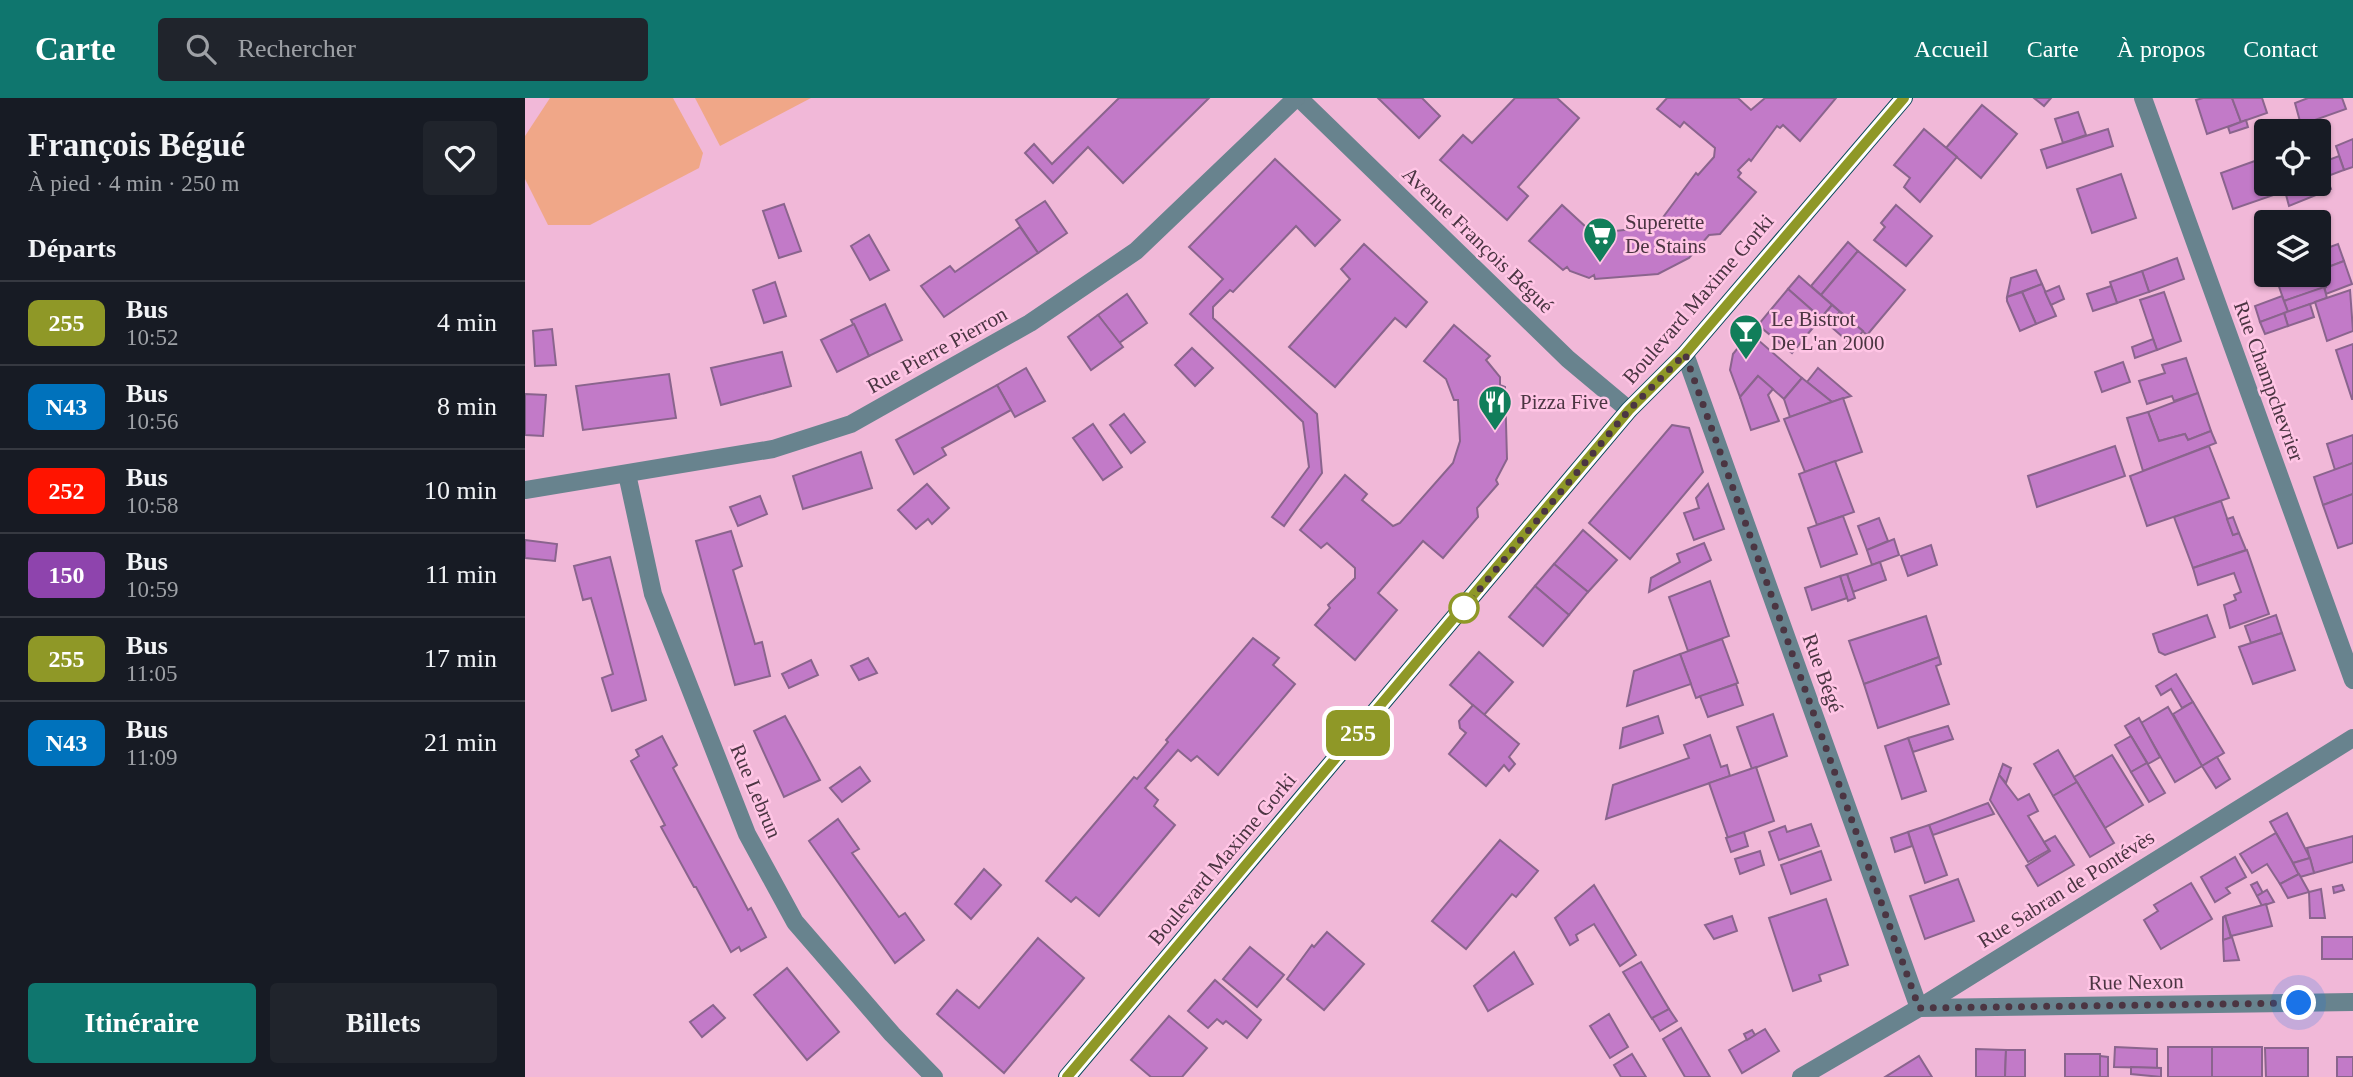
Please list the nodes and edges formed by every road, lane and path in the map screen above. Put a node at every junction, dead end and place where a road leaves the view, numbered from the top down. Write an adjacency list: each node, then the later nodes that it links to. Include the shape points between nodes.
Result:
1 (1298, 98): 5 (street, Avenue François Bégué, via 1569,359); 6 (street, Rue Pierre Pierron, via 1136,251 954,369 851,424 773,449)
2 (1904, 98): 4 (main road, Boulevard Maxime Gorki)
3 (2143, 98): 8 (street, Rue Champchevrier)
4 (1685, 354): 5 (main road, Boulevard Maxime Gorki); 11 (street, Rue Bégé)
5 (1629, 410): 13 (main road, Boulevard Maxime Gorki)
6 (627, 474): 7 (street, Rue Pierre Pierron); 12 (street, Rue Lebrun, via 653,594 747,834 795,922)
7 (525, 490)
8 (2353, 680)
9 (2353, 738): 11 (street, Rue Sabran de Pontévès)
10 (2353, 1002): 11 (street, Rue Nexon)
11 (1919, 1008): 14 (street, Rue Sabran de Pontévès)
12 (934, 1077)
13 (1067, 1077)
14 (1801, 1077)

